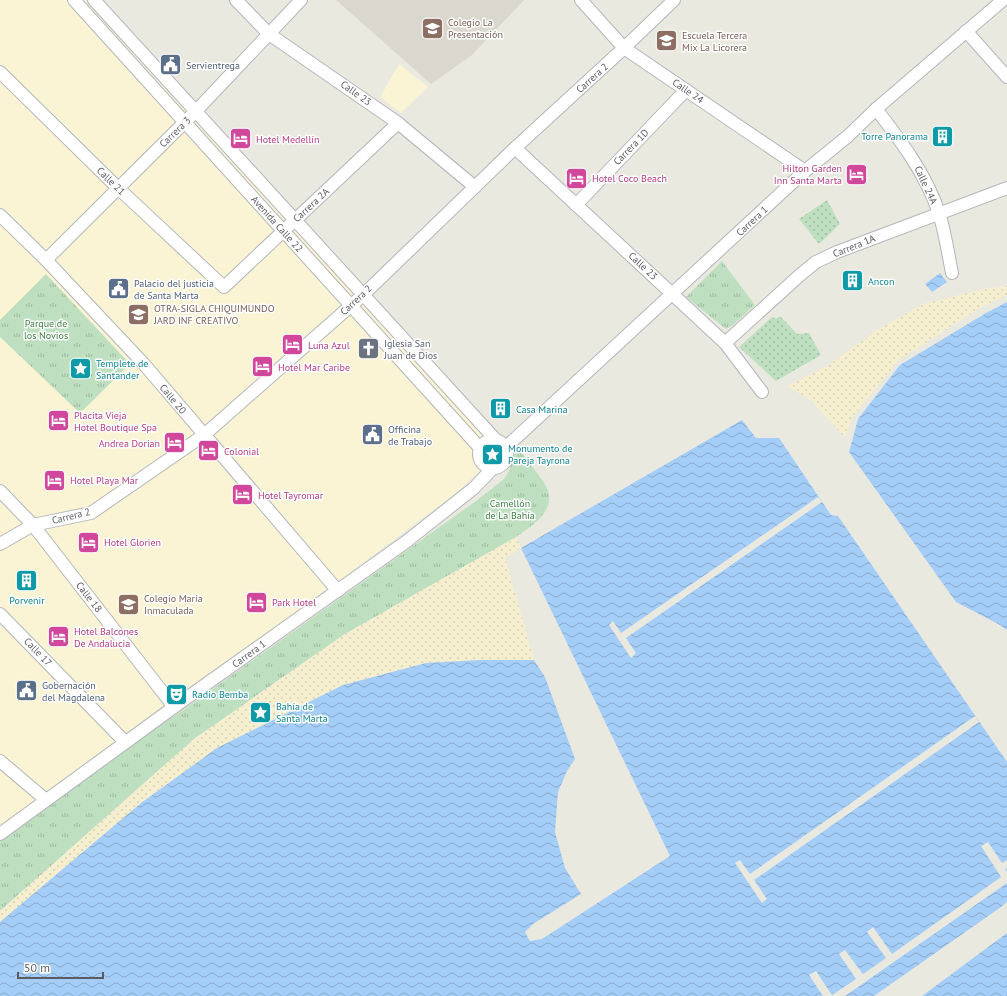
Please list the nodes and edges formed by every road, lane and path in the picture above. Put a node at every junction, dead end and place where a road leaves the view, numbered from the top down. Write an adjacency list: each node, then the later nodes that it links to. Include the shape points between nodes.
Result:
1 (74, 0): 16 (street, Avenida Calle 22)
2 (94, 0): 15 (street, Avenida Calle 22)
3 (236, 0): 9 (street, Calle 23)
4 (301, 0): 9 (street, Carrera 3)
5 (581, 0): 10 (street, Calle 24)
6 (674, 0): 10 (street, Carrera 2)
7 (1003, 0): 8 (street, Carrera 1)
8 (966, 31): 12 (street); 14 (street, Carrera 1)
9 (269, 34): 15 (street, Carrera 3); 17 (street, Calle 23)
10 (624, 48): 13 (street, Calle 24); 18 (street, Carrera 2)
11 (0, 72): 21 (street, Calle 21)
12 (1007, 77)
13 (686, 90): 19 (street, Calle 24); 23 (street, Carrera 1D)
14 (876, 109): 19 (street, Carrera 1); 24 (street, Calle 24A, via 913,158)
15 (196, 111): 16 (street, Carrera 3); 26 (street, Avenida Calle 22)
16 (185, 122): 21 (street, Carrera 3); 27 (street, Avenida Calle 22)
17 (398, 123): 20 (street, Calle 23); 26 (street, Carrera 2A)
18 (515, 148): 20 (street, Carrera 2); 23 (street, Calle 23)
19 (806, 171): 31 (street, Carrera 1)
20 (475, 187): 32 (street, Carrera 2)
21 (118, 188): 28 (street, Carrera 3); 30 (street, Calle 21)
22 (1007, 188): 24 (street, Carrera 1A)
23 (576, 205): 31 (street, Calle 23)
24 (939, 213): 29 (street, Calle 24A); 34 (street, Carrera 1A, via 816,262)
25 (0, 215): 28 (street, Calle 20)
26 (295, 220): 27 (street, Carrera 2A); 32 (street, Avenida Calle 22)
27 (283, 231): 30 (street, Carrera 2A); 33 (street, Avenida Calle 22)
28 (46, 260): 36 (street, Calle 20, via 143,363)
29 (952, 273)
30 (224, 287)
31 (673, 294): 34 (street, Calle 23); 38 (street, Carrera 1)
32 (363, 295): 33 (street, Carrera 2); 37 (street, Avenida Calle 22)
33 (351, 305): 36 (street, Carrera 2); 39 (street, Avenida Calle 22)
34 (725, 343): 35 (street, Calle 23)
35 (762, 392)
36 (204, 435): 42 (street, Carrera 2, via 91,512); 44 (street, Calle 20)
37 (494, 439): 38 (street); 39 (street, via 485,442)
38 (506, 447): 40 (street, via 505,462)
39 (480, 448): 40 (street, via 481,462 488,468)
40 (493, 468): 44 (street, Carrera 1, via 474,488 440,516)
41 (0, 491): 42 (street, Calle 18)
42 (33, 525): 43 (street, Carrera 2); 46 (street, Calle 18)
43 (0, 544)
44 (338, 591): 46 (street, Carrera 1)
45 (0, 614): 47 (street, Calle 17)
46 (174, 707): 47 (street, Carrera 1)
47 (125, 742): 49 (street, Carrera 1)
48 (0, 761): 49 (street)
49 (46, 800): 50 (street, Carrera 1)
50 (0, 834)

